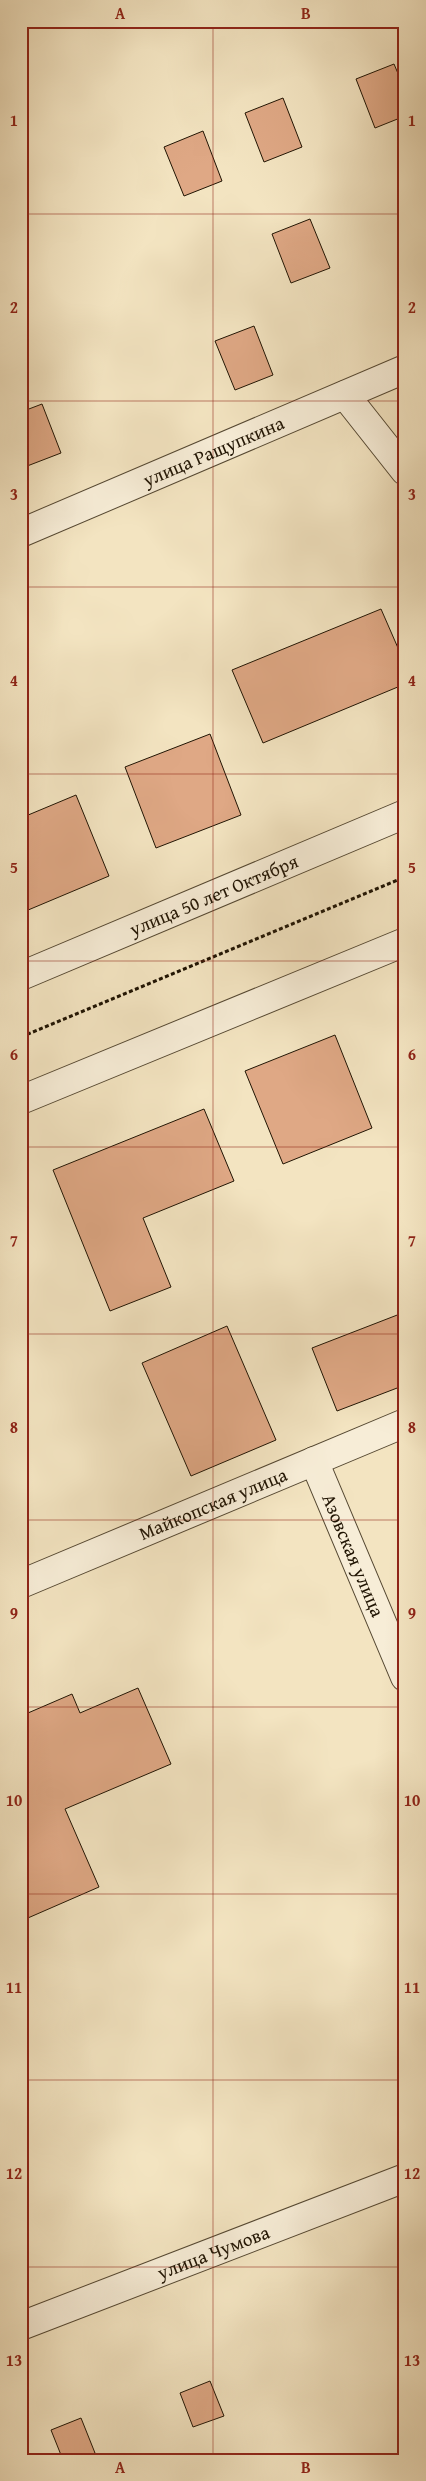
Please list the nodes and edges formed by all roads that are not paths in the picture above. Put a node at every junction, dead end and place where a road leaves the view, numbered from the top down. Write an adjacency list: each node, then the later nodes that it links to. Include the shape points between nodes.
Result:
1 (405, 369): 2 (street, улица Ращупкина)
2 (345, 395): 3 (street); 4 (street, улица Ращупкина)
3 (405, 471)
4 (21, 533)
5 (405, 814): 7 (street, улица 50 лет Октября)
6 (405, 942): 8 (street)
7 (21, 976)
8 (21, 1100)
9 (405, 1423): 10 (street, Майкопская улица)
10 (314, 1461): 11 (street, Майкопская улица); 12 (street, Азовская улица)
11 (21, 1584)
12 (405, 1676)
13 (405, 2178): 14 (street, улица Чумова)
14 (21, 2326)

